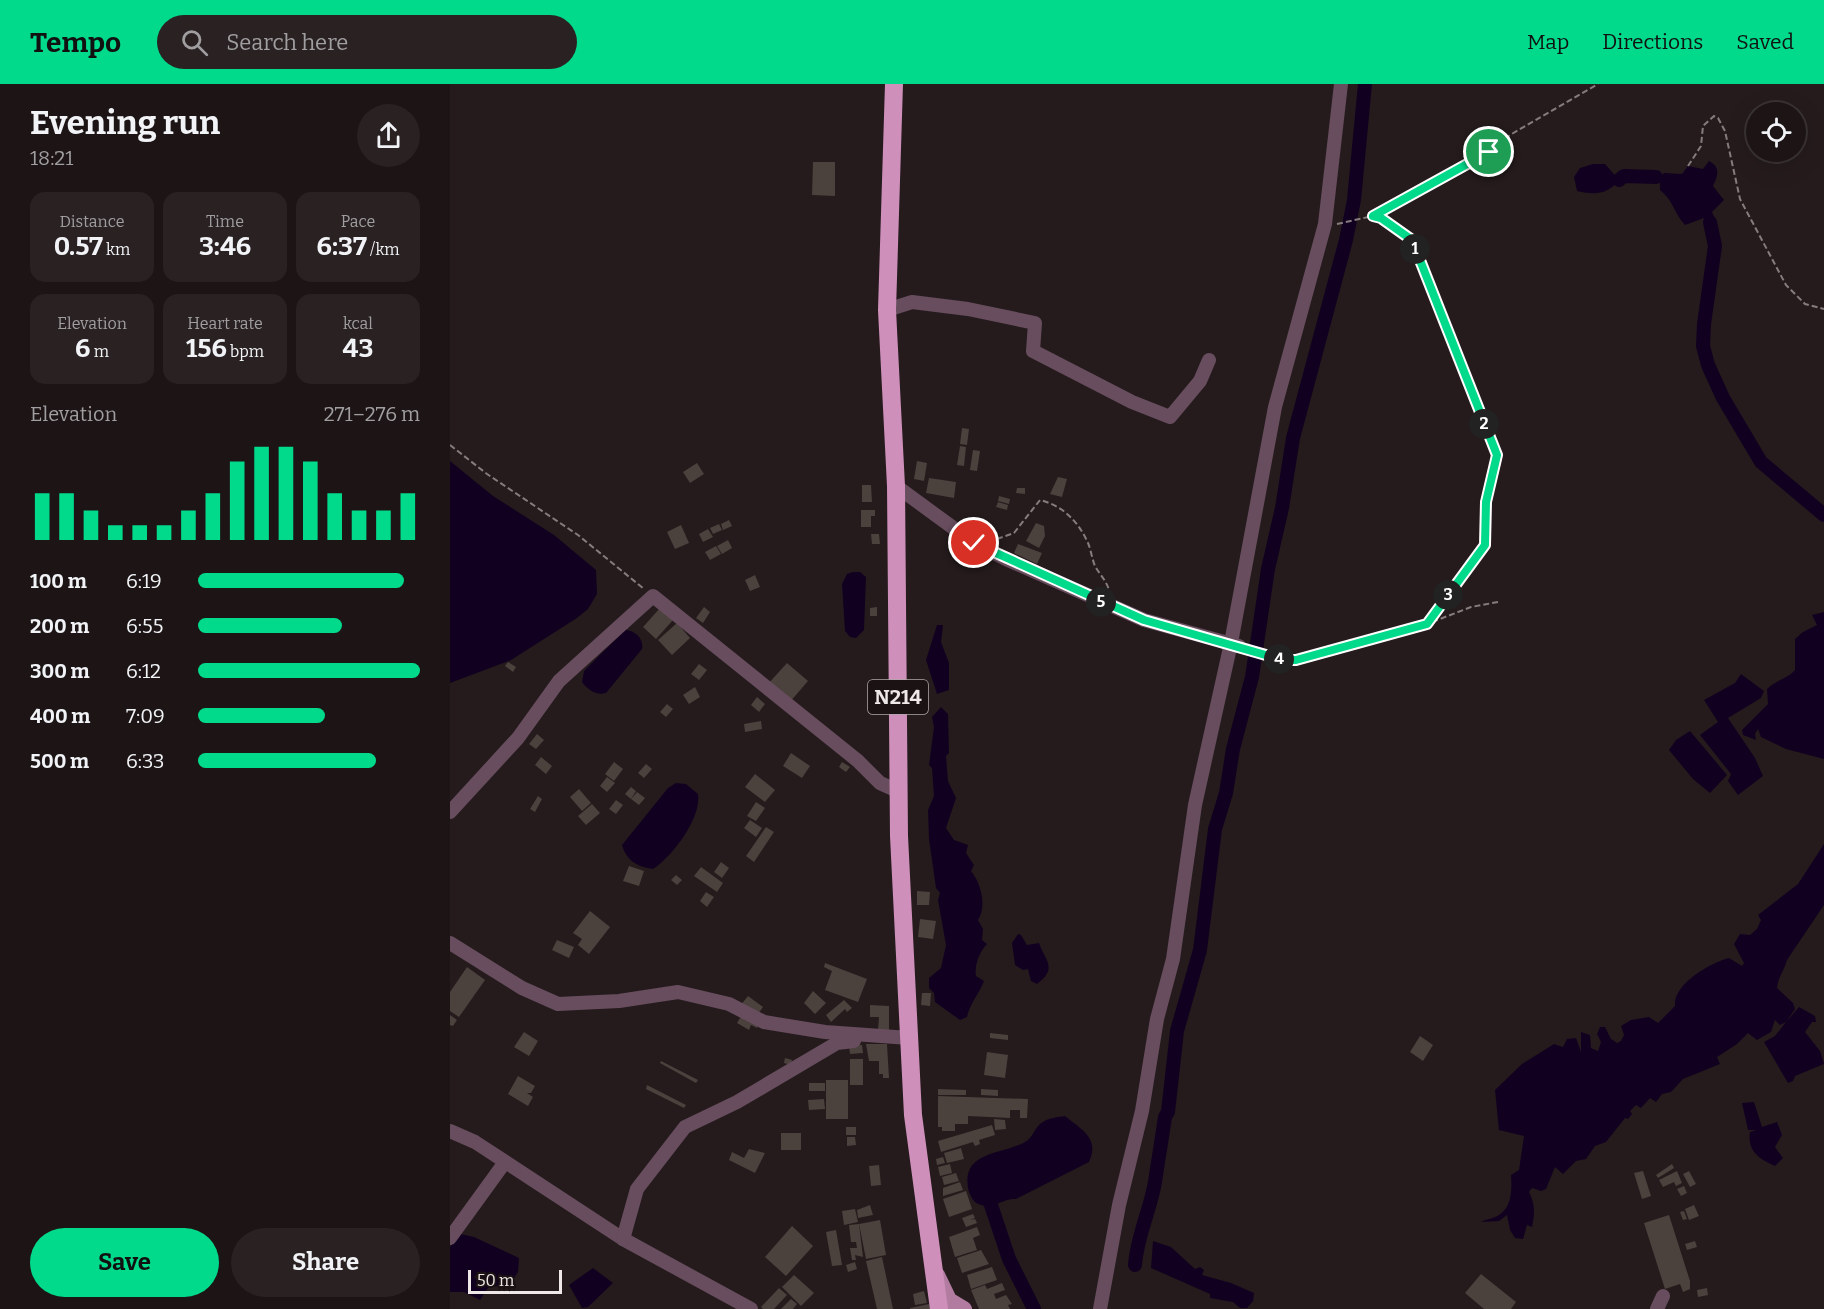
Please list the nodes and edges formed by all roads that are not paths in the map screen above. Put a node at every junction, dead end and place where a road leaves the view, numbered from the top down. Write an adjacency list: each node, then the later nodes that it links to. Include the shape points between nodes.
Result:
1 (894, 84): 3 (highway, N214)
2 (1341, 84): 6 (street, via 1325,224 1275,407)
3 (887, 310): 4 (street, via 912,302 1035,323 1033,351 1170,417 1200,381); 5 (highway, N214)
4 (1209, 360)
5 (896, 486): 6 (street, via 974,543 1113,608); 7 (highway, N214)
6 (1235, 645): 19 (street, via 1195,805 1173,958 1157,1019)
7 (900, 792): 8 (street, via 880,783 653,596 559,681 518,738); 10 (highway, N214)
8 (450, 812)
9 (450, 943): 10 (street, via 522,988 558,1004 619,1001 678,992 729,1004 764,1022 825,1032)
10 (909, 1038): 14 (street, via 837,1043 737,1102 684,1127 637,1189); 15 (highway, N214, via 913,1115)
11 (450, 1131): 12 (street)
12 (504, 1162): 13 (street); 14 (street)
13 (450, 1238)
14 (623, 1239): 16 (street)
15 (932, 1267): 17 (highway, N214); 18 (main road, via 949,1300)
16 (751, 1309)
17 (939, 1309)
18 (964, 1309)
19 (1100, 1309)

